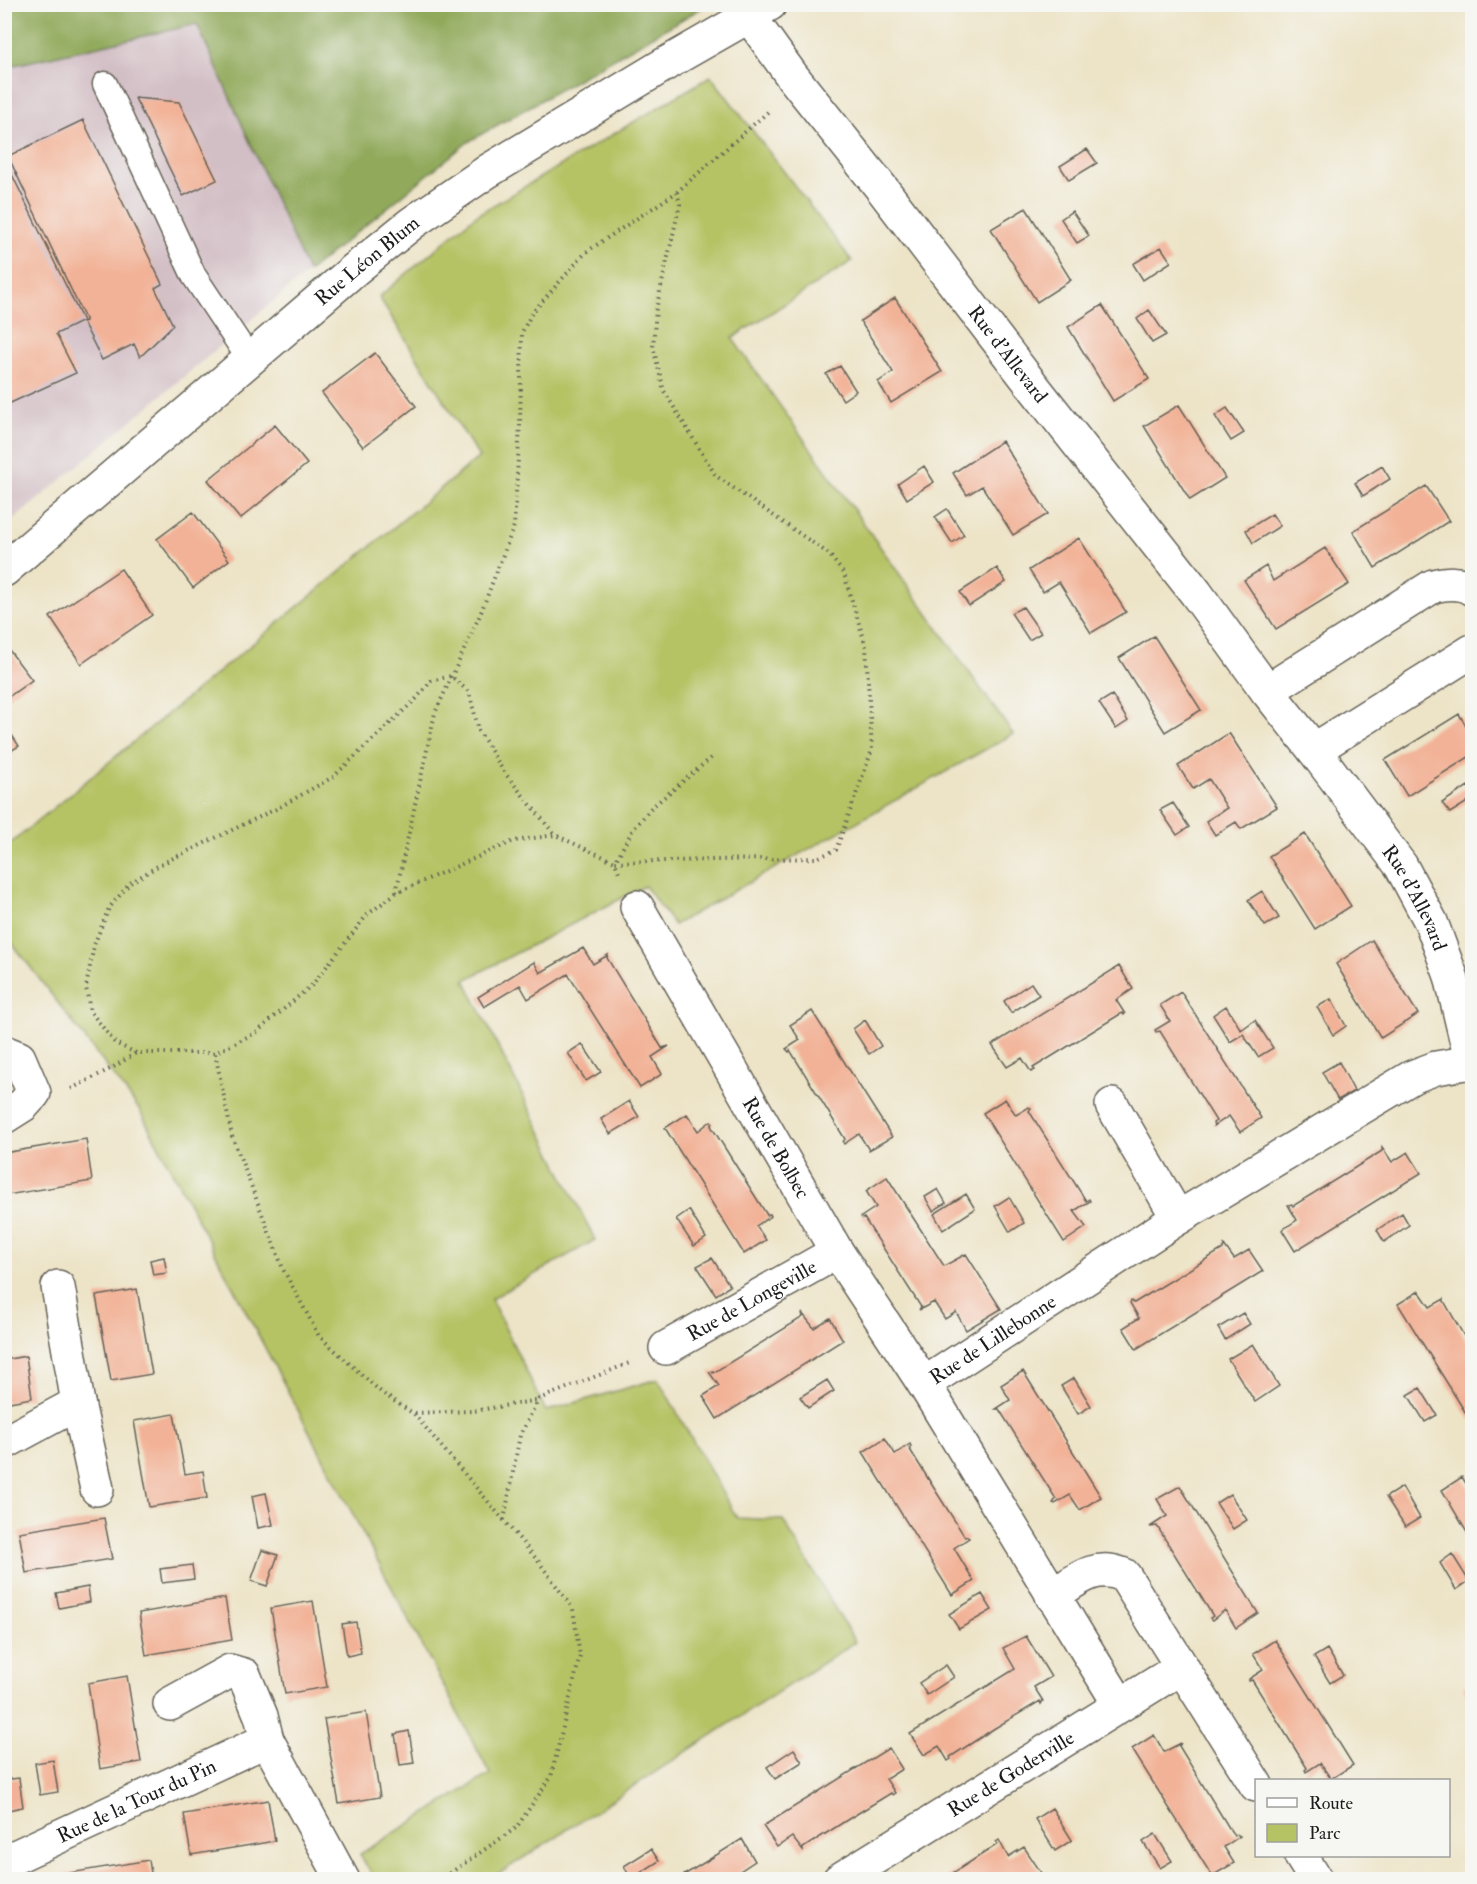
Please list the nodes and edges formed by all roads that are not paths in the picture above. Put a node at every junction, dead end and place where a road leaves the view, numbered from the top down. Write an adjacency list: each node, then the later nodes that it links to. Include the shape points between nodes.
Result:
1 (760, 10): 3 (street, Rue Léon Blum, via 488,171 412,223); 7 (street, Rue d'Allevard, via 799,85 1196,593)
2 (105, 84): 3 (lane, via 194,276)
3 (250, 360): 4 (street, Rue Léon Blum)
4 (4, 570)
5 (1473, 589): 7 (street, via 1456,583 1432,586)
6 (1473, 651): 8 (street)
7 (1267, 691): 8 (street, Rue d'Allevard)
8 (1314, 750): 11 (street, Rue d'Allevard, via 1401,866 1431,922 1450,976)
9 (637, 907): 15 (street, Rue de Bolbec)
10 (4, 1052): 13 (street, via 19,1058 34,1093)
11 (1472, 1063): 14 (street, Rue de Lillebonne, via 1436,1068 1412,1077)
12 (1112, 1105): 14 (street)
13 (4, 1117)
14 (1178, 1218): 18 (street, Rue de Lillebonne)
15 (837, 1252): 17 (street, Rue de Longeville); 18 (street, Rue de Bolbec)
16 (58, 1287): 19 (street)
17 (666, 1348)
18 (924, 1384): 22 (street, Rue de Lillebonne)
19 (78, 1403): 20 (street); 21 (street)
20 (4, 1443)
21 (97, 1489)
22 (1052, 1596): 23 (street, via 1088,1573 1114,1571 1124,1575); 25 (street, Rue de Lillebonne)
23 (1182, 1667): 25 (street, Rue de Goderville); 27 (street)
24 (171, 1704): 26 (street, via 230,1671 244,1675)
25 (1120, 1705): 31 (street, Rue de Goderville)
26 (267, 1740): 29 (street, Rue de la Tour du Pin); 30 (street)
27 (1255, 1782)
28 (1302, 1857): 32 (street)
29 (4, 1862)
30 (343, 1880)
31 (839, 1880)
32 (1316, 1880)

